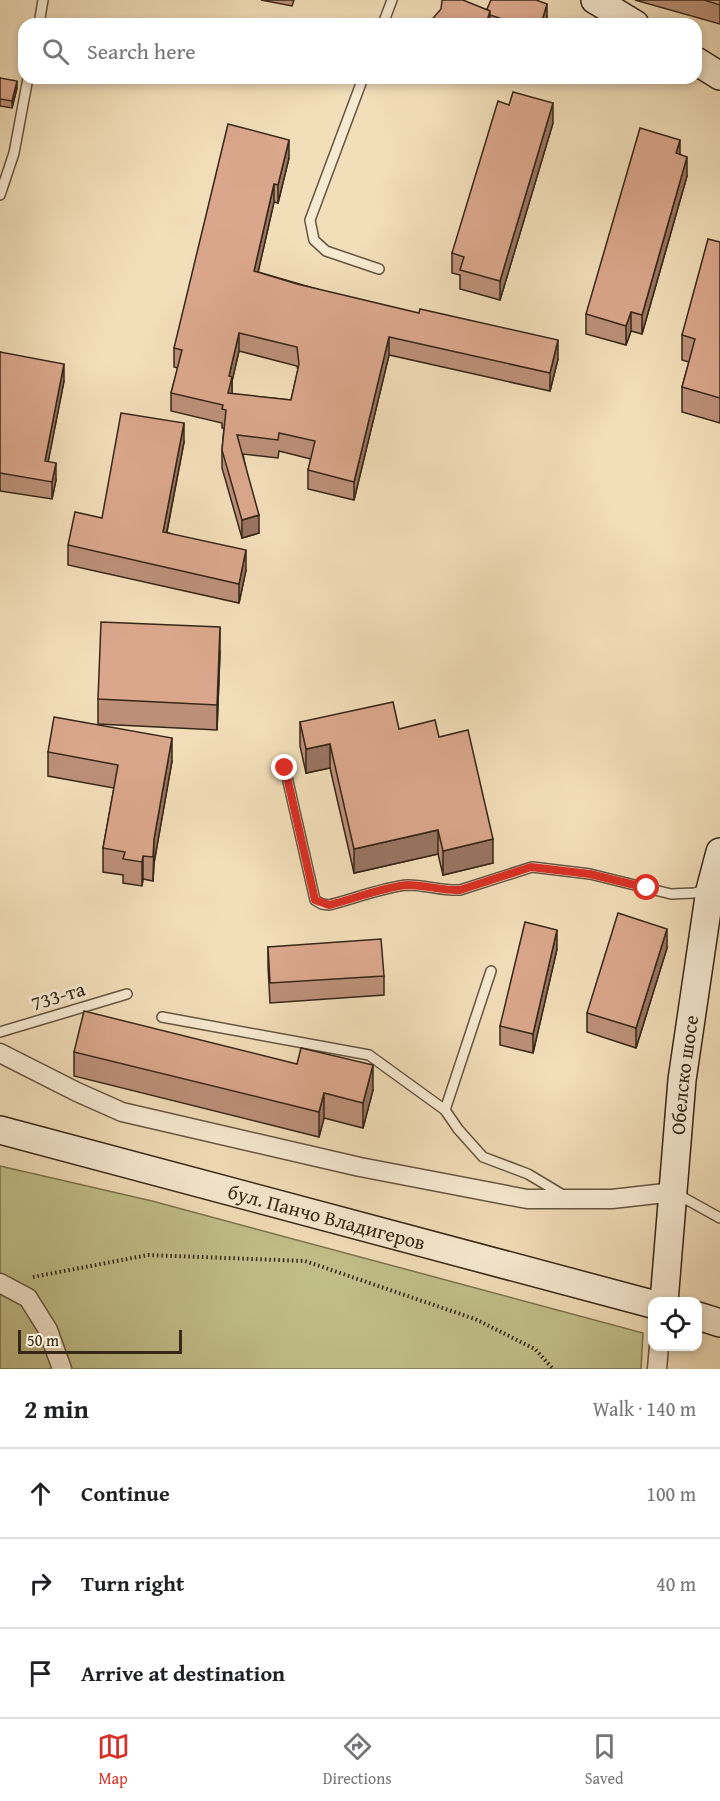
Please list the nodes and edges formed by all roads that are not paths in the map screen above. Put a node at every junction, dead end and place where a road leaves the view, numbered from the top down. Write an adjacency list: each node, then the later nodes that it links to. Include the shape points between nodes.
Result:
1 (43, 0): 4 (lane)
2 (392, 0): 5 (lane)
3 (595, 0): 6 (street)
4 (40, 18)
5 (385, 18)
6 (624, 18)
7 (702, 65): 8 (street)
8 (720, 76)
9 (27, 84): 11 (lane, via 14,153)
10 (361, 84): 12 (lane, via 310,220 314,240 326,251)
11 (0, 195)
12 (379, 269)
13 (285, 768): 15 (lane, via 315,900 322,904 405,885 460,890 531,867 590,874 671,894)
14 (720, 852): 15 (street, Обелско шосе)
15 (710, 890): 23 (street, Обелско шосе, via 682,1080)
16 (491, 971): 21 (lane)
17 (127, 994): 19 (lane, 733-та)
18 (162, 1017): 21 (lane, via 369,1055)
19 (0, 1032)
20 (0, 1053): 24 (street, via 122,1112 371,1169 527,1199)
21 (445, 1110): 24 (lane, via 483,1157 528,1174)
22 (0, 1130): 28 (street, бул. Панчо Владигеров)
23 (674, 1192): 24 (street); 25 (lane); 27 (street, Обелско шосе)
24 (569, 1199)
25 (720, 1218)
26 (0, 1283): 32 (street, via 28,1298 48,1330)
27 (664, 1297)
28 (648, 1303)
29 (702, 1317): 30 (street)
30 (720, 1323)
31 (659, 1351): 33 (street)
32 (62, 1369)
33 (657, 1369)

